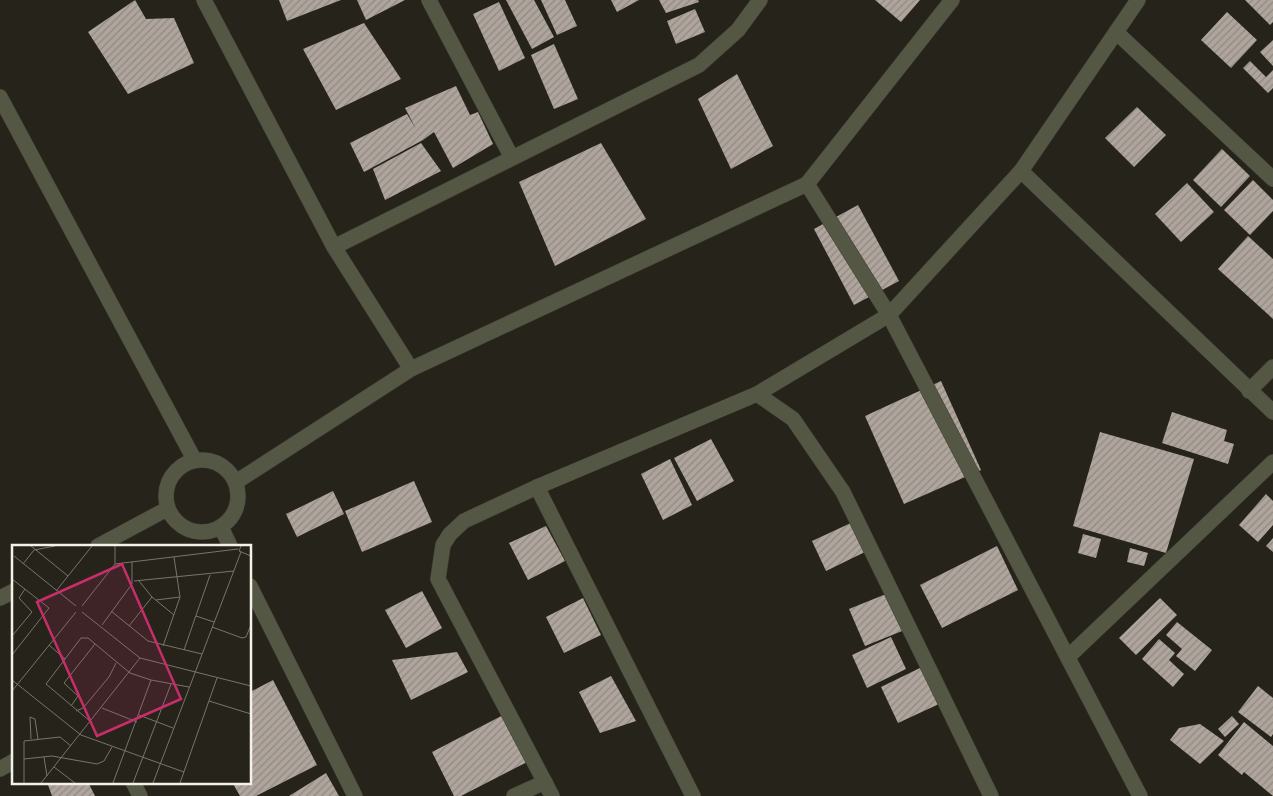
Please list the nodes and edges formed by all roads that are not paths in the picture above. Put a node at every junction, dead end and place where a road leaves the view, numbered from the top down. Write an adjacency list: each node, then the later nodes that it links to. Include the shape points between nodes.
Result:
1 (204, 0): 12 (street)
2 (428, 0): 8 (street)
3 (760, 0): 8 (street, via 738,30 699,65)
4 (952, 0): 11 (street)
5 (1138, 0): 6 (street)
6 (1116, 32): 9 (street); 10 (street)
7 (0, 97): 19 (street)
8 (512, 158): 12 (street)
9 (1021, 171): 13 (street); 16 (street)
10 (1273, 180)
11 (807, 184): 13 (street); 15 (street)
12 (334, 247): 15 (street)
13 (889, 315): 17 (street); 30 (street)
14 (1273, 367): 16 (street)
15 (411, 369): 21 (street)
16 (1250, 391): 18 (street)
17 (758, 394): 22 (street); 41 (street, via 793,419 843,492)
18 (1273, 412)
19 (194, 460): 21 (street, via 207,459 219,463); 23 (street, via 182,464 173,473 167,484)
20 (1273, 462): 30 (street)
21 (236, 482): 24 (street, via 237,507)
22 (537, 487): 33 (street, via 464,521 450,534 442,545 438,579); 40 (street)
23 (167, 509): 24 (street, via 184,528 209,532); 25 (street)
24 (221, 527): 26 (street)
25 (100, 545)
26 (230, 545)
27 (251, 588): 37 (street)
28 (12, 592): 29 (street)
29 (0, 598)
30 (1068, 657): 35 (street)
31 (12, 763): 32 (street)
32 (0, 769)
33 (545, 782): 38 (street); 39 (street)
34 (133, 784): 36 (street)
35 (1135, 794)
36 (140, 796)
37 (355, 796)
38 (514, 796)
39 (552, 796)
40 (692, 796)
41 (991, 796)

